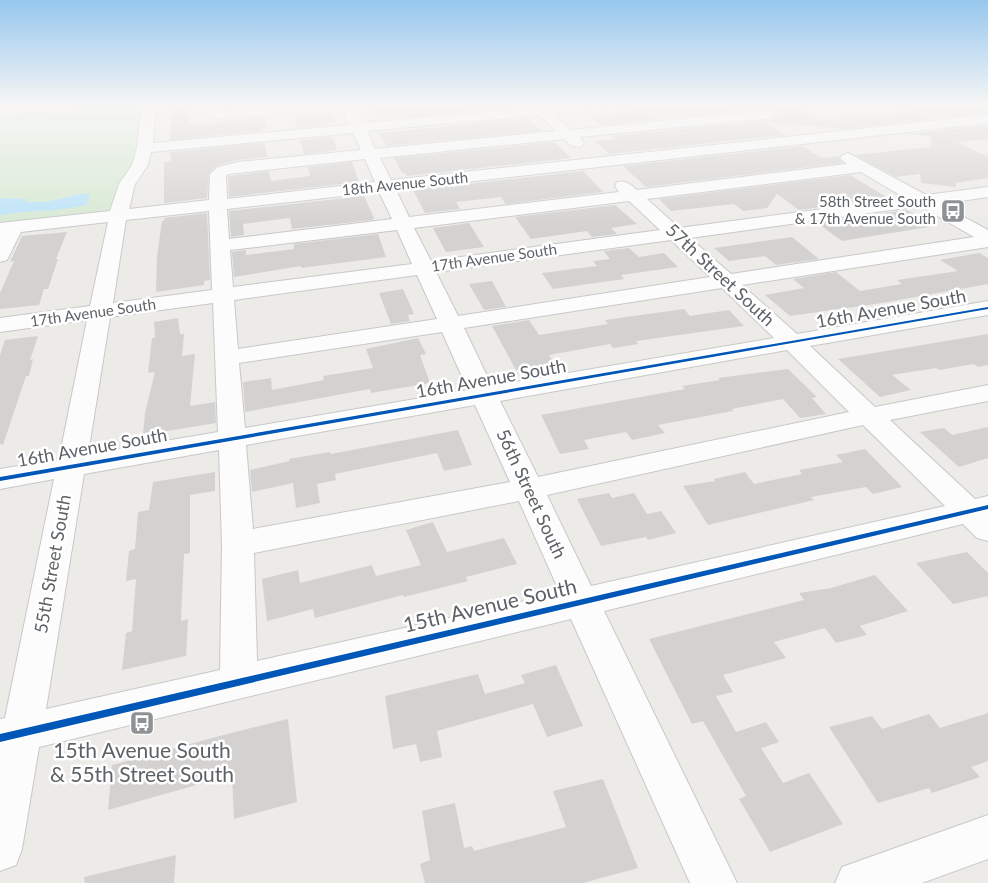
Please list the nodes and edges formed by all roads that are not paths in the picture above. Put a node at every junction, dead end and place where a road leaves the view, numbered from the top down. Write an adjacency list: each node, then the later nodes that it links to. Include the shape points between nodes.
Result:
1 (155, 146): 7 (street)
2 (366, 146): 8 (street, 56th Street South)
3 (451, 146): 8 (street)
4 (580, 146): 9 (street, 57th Street South)
5 (743, 146): 9 (street, 18th Avenue South)
6 (828, 146): 10 (street)
7 (144, 148): 18 (street, 55th Street South, via 140,165 127,184)
8 (370, 154): 11 (street, 56th Street South); 16 (street, via 224,170 218,174)
9 (597, 163): 11 (street, 18th Avenue South); 13 (street, 57th Street South)
10 (863, 167): 13 (street); 15 (street)
11 (385, 186): 16 (street, 18th Avenue South); 19 (street, 56th Street South)
12 (988, 192): 14 (street, 17th Avenue South)
13 (633, 195): 19 (street); 21 (street, 57th Street South)
14 (962, 195): 15 (street, 17th Avenue South); 17 (street)
15 (920, 201): 21 (street, 17th Avenue South); 22 (street)
16 (218, 205): 18 (street, 18th Avenue South); 23 (street)
17 (988, 210)
18 (118, 216): 20 (street, 18th Avenue South); 29 (street, 55th Street South)
19 (403, 223): 23 (street); 25 (street, 56th Street South)
20 (7, 228): 24 (street)
21 (675, 234): 25 (street, 17th Avenue South); 26 (street, 57th Street South)
22 (987, 237): 26 (street)
23 (220, 246): 27 (street)
24 (0, 256)
25 (424, 267): 27 (street, 17th Avenue South); 30 (street, 56th Street South)
26 (726, 281): 30 (street); 32 (street, 57th Street South)
27 (224, 295): 29 (street, 17th Avenue South); 33 (street)
28 (988, 308): 32 (street, 16th Avenue South)
29 (99, 312): 31 (street, 17th Avenue South); 38 (street, 55th Street South)
30 (450, 324): 33 (street); 35 (street, 56th Street South)
31 (0, 325)
32 (792, 342): 35 (street, 16th Avenue South); 36 (street, 57th Street South)
33 (227, 358): 37 (street)
34 (988, 394): 36 (street)
35 (484, 395): 37 (street, 16th Avenue South); 40 (street, 56th Street South)
36 (869, 416): 40 (street); 41 (street, 57th Street South)
37 (231, 439): 38 (street, 16th Avenue South); 42 (street)
38 (70, 467): 39 (street, 16th Avenue South); 45 (street, 55th Street South)
39 (0, 479)
40 (528, 488): 42 (street); 43 (street, 56th Street South)
41 (981, 516): 43 (street, 15th Avenue South)
42 (238, 544): 44 (street)
43 (581, 601): 44 (street, 15th Avenue South); 48 (street, 56th Street South)
44 (239, 682): 45 (street, 15th Avenue South)
45 (12, 735): 47 (street, 55th Street South)
46 (988, 837): 49 (street)
47 (0, 849)
48 (714, 883)
49 (858, 883)

